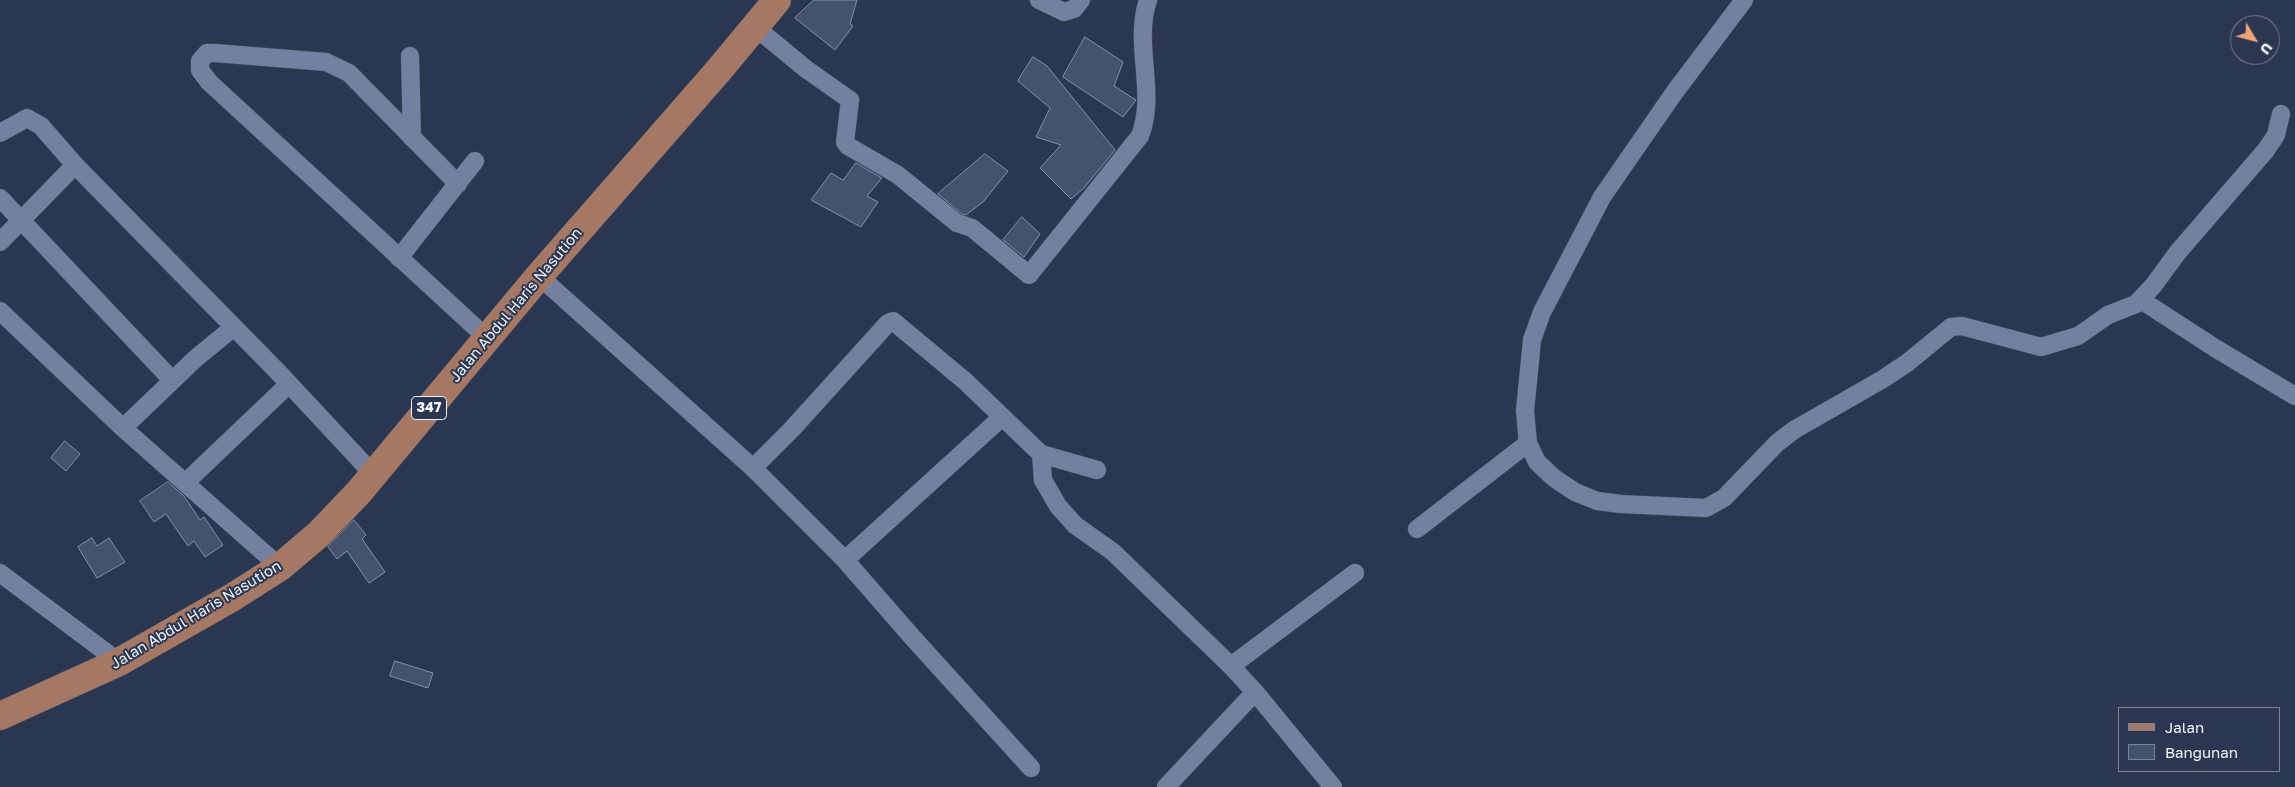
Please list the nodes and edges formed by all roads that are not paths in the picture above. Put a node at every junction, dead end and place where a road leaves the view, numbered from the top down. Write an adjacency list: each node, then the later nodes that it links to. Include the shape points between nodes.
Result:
1 (777, 0): 6 (main road, Jalan Abdul Haris Nasution / 347)
2 (1039, 0): 3 (street, via 1064,12 1074,9)
3 (1081, 0)
4 (1148, 0): 6 (street, via 1142,30 1146,114 1140,136 1029,275 972,228 957,224 898,175 848,146 845,142 850,100)
5 (1744, 0): 28 (street, via 1602,197 1542,312 1532,340 1527,382)
6 (755, 27): 18 (main road, Jalan Abdul Haris Nasution / 347)
7 (410, 56): 10 (street)
8 (2281, 114): 19 (street, via 2271,143)
9 (0, 134): 12 (street, via 27,118 41,126)
10 (412, 138): 13 (street); 17 (street, via 349,73 326,62 216,53 208,53 200,61 200,70 209,82)
11 (475, 162): 13 (street)
12 (75, 165): 15 (street); 21 (street)
13 (458, 184): 17 (street)
14 (0, 198): 15 (street)
15 (21, 222): 16 (street); 23 (street)
16 (0, 242)
17 (399, 258): 22 (street)
18 (538, 276): 22 (main road, Jalan Abdul Haris Nasution / 347); 30 (street)
19 (2141, 300): 25 (street); 28 (street, via 2108,315 2078,336 2042,347 1962,326 1951,327 1883,379 1794,430 1777,443 1724,498 1706,508 1597,501 1554,478 1537,462)
20 (0, 311): 27 (street)
21 (234, 327): 23 (street); 24 (street)
22 (488, 339): 32 (main road, Jalan Abdul Haris Nasution / 347)
23 (172, 380): 27 (street)
24 (289, 384): 32 (street); 33 (street)
25 (2295, 396)
26 (1002, 418): 29 (street); 30 (street, via 965,381 891,322); 35 (street)
27 (123, 428): 33 (street)
28 (1528, 443): 34 (street)
29 (1041, 454): 31 (street); 40 (street, via 1043,480 1058,506 1075,525 1113,552)
30 (753, 468): 35 (street)
31 (1096, 470)
32 (374, 475): 36 (main road, Jalan Abdul Haris Nasution / 347, via 335,518)
33 (185, 483): 36 (street)
34 (1417, 529)
35 (845, 560): 43 (street)
36 (280, 567): 39 (main road, Jalan Abdul Haris Nasution / 347)
37 (0, 573): 39 (street)
38 (1356, 573): 40 (street)
39 (119, 662): 42 (main road, Jalan Abdul Haris Nasution / 347)
40 (1231, 666): 41 (street)
41 (1255, 692): 44 (street); 45 (street)
42 (0, 716)
43 (1031, 768)
44 (1166, 787)
45 (1333, 787)

